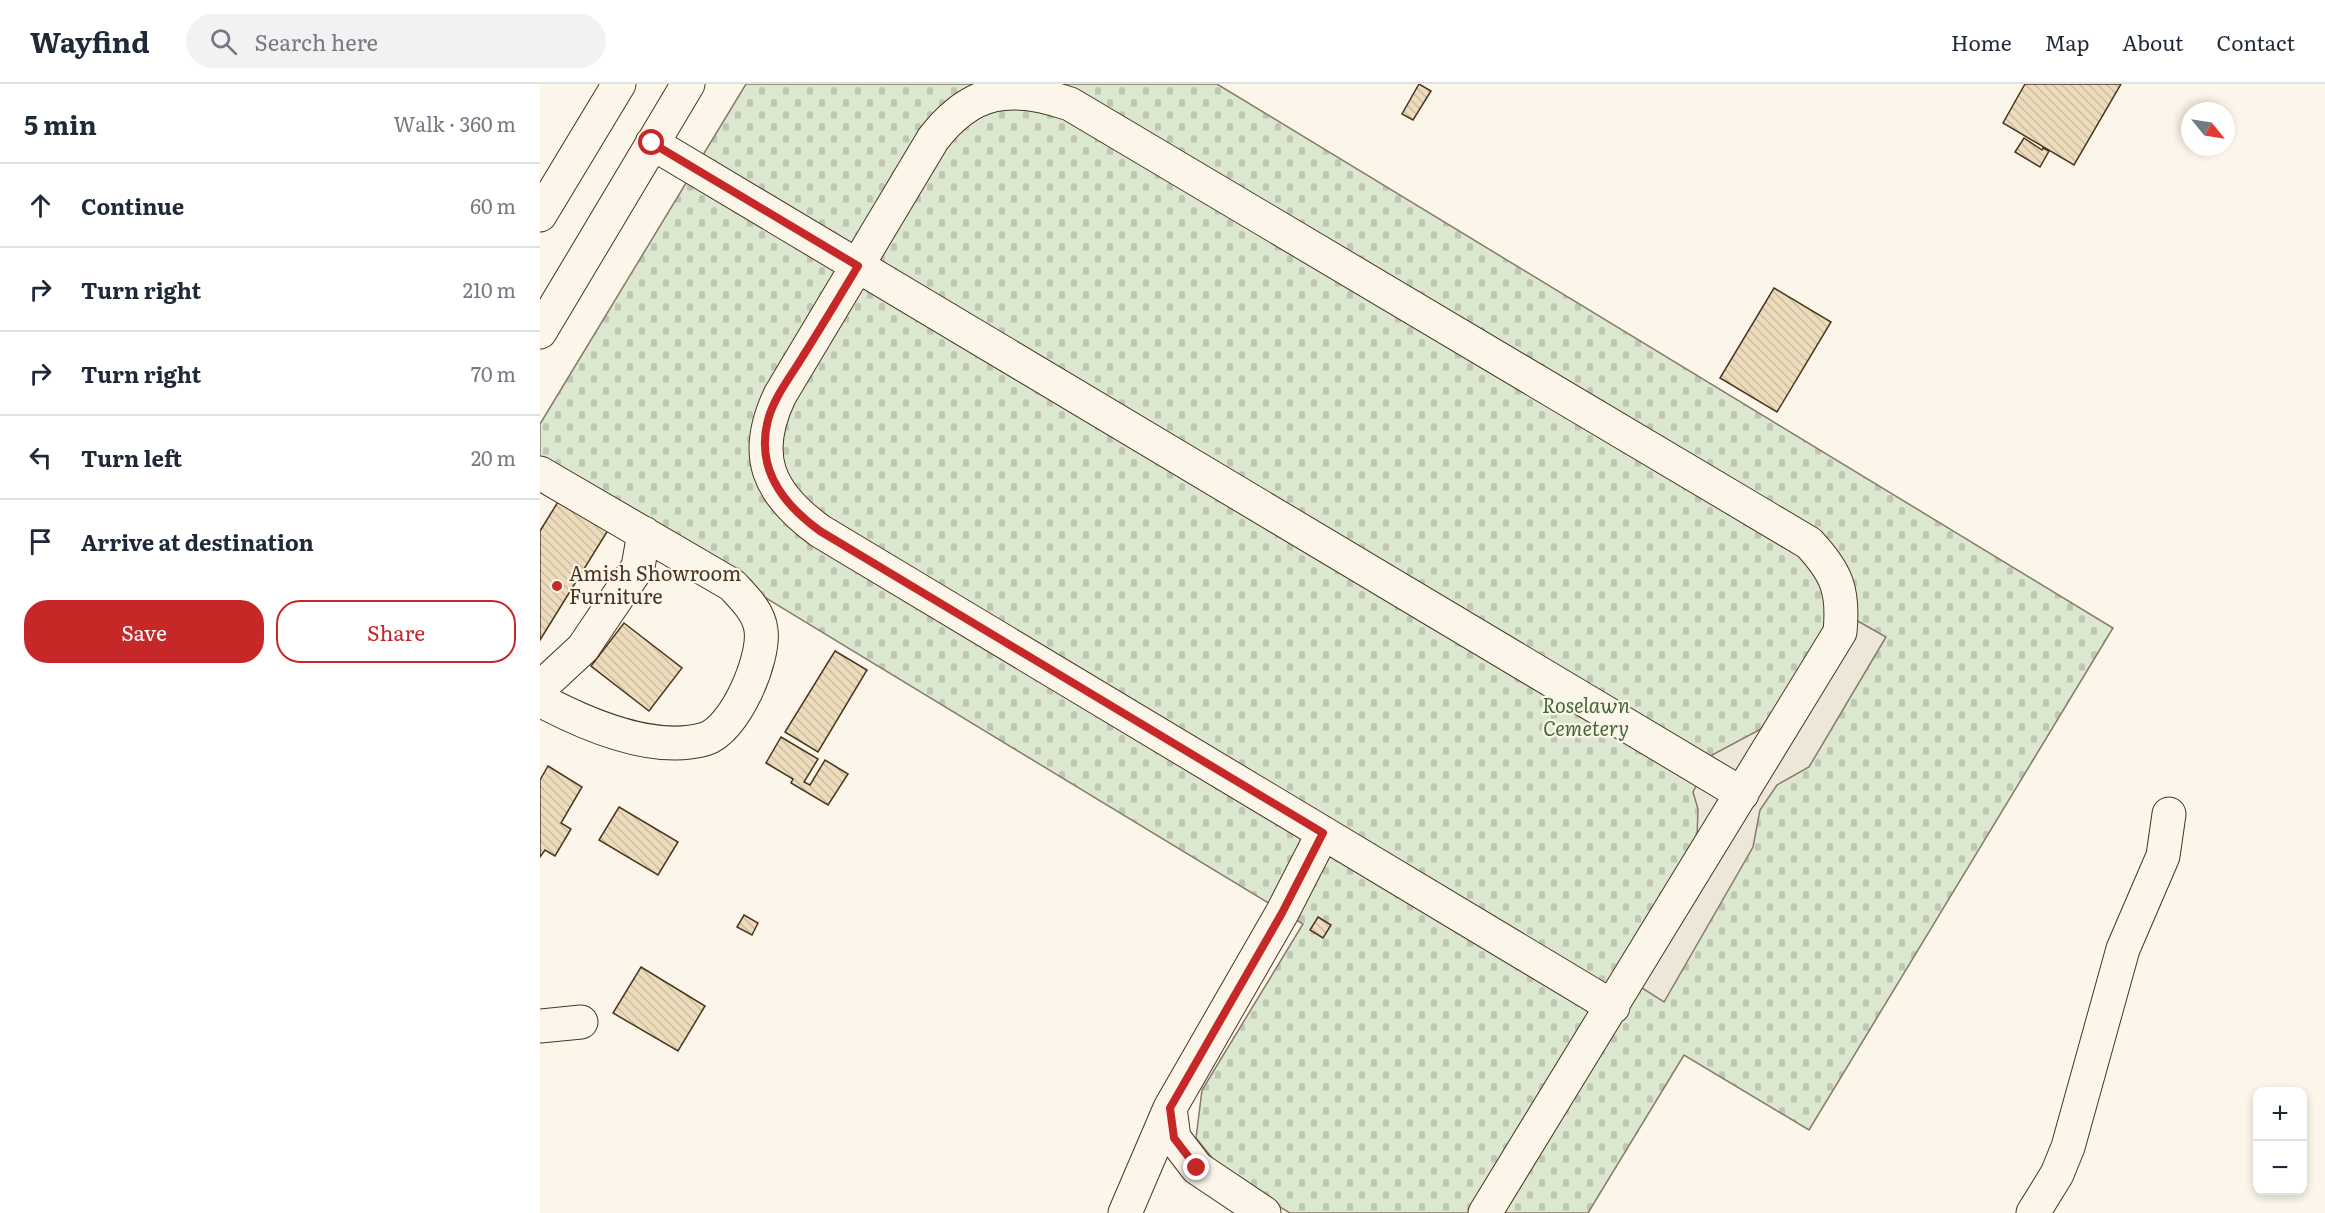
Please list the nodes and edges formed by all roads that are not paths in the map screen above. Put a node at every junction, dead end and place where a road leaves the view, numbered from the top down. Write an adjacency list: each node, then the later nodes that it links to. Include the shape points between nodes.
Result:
1 (619, 84): 4 (main road)
2 (688, 84): 3 (main road)
3 (652, 143): 5 (main road); 6 (main road)
4 (540, 215)
5 (858, 266): 11 (main road); 11 (main road, via 933,139 952,114 975,98 997,92 1046,93 1809,543 1827,562 1838,583 1842,605 1840,632); 13 (main road, via 768,420 766,449 770,474 781,496 820,531)
6 (540, 332)
7 (542, 478): 8 (main road)
8 (644, 534): 9 (main road, via 638,567 583,648); 10 (main road, via 732,585 751,606 761,629 761,655 740,703 722,727 707,738 655,742 625,736)
9 (540, 688)
10 (540, 700)
11 (1742, 794): 14 (main road)
12 (2169, 814): 21 (main road, via 2163,856 2122,949 2068,1148)
13 (1323, 833): 14 (main road); 17 (main road, via 1282,913)
14 (1613, 1007): 20 (main road)
15 (581, 1022): 16 (main road)
16 (540, 1026)
17 (1170, 1108): 18 (main road); 19 (main road, via 1174,1138 1197,1168)
18 (1125, 1213)
19 (1264, 1213)
20 (1485, 1213)
21 (2033, 1213)

